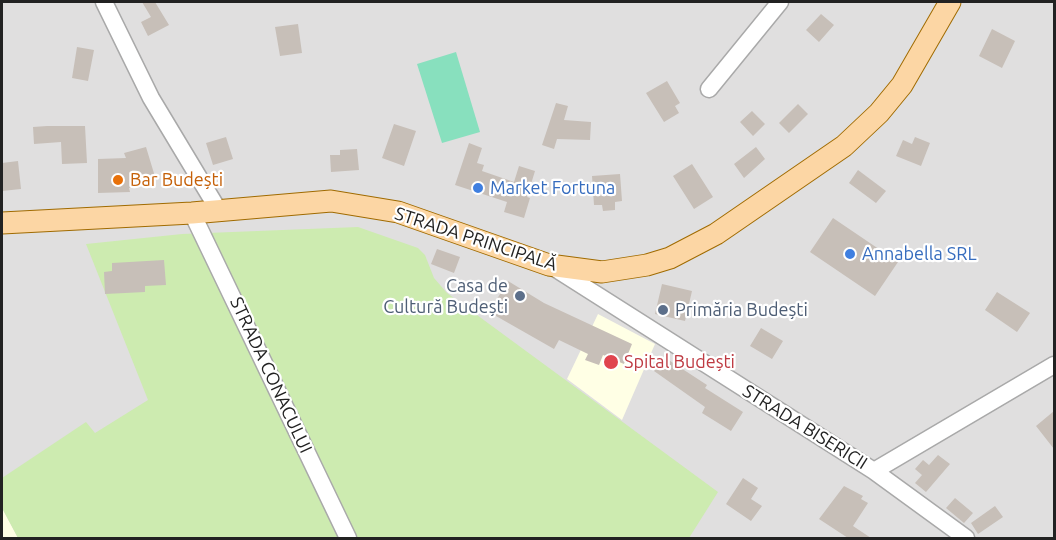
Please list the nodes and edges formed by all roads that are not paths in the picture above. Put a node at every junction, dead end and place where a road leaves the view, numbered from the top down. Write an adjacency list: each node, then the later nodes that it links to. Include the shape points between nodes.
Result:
1 (104, 2): 5 (street, via 151,98)
2 (780, 2): 4 (street)
3 (950, 2): 8 (main road, STRADA PRINCIPALĂ, via 916,64 879,113 844,146 752,211 691,248 647,265 602,272)
4 (709, 89)
5 (219, 211): 6 (main road, STRADA PRINCIPALĂ); 8 (main road, STRADA PRINCIPALĂ, via 309,201 372,206 428,221)
6 (192, 213): 7 (main road, STRADA PRINCIPALĂ); 11 (street, STRADA CONACULUI)
7 (2, 223)
8 (549, 265): 10 (street, STRADA BISERICII)
9 (1054, 365): 10 (street)
10 (874, 471): 12 (street, STRADA BISERICII)
11 (348, 538)
12 (966, 538)

